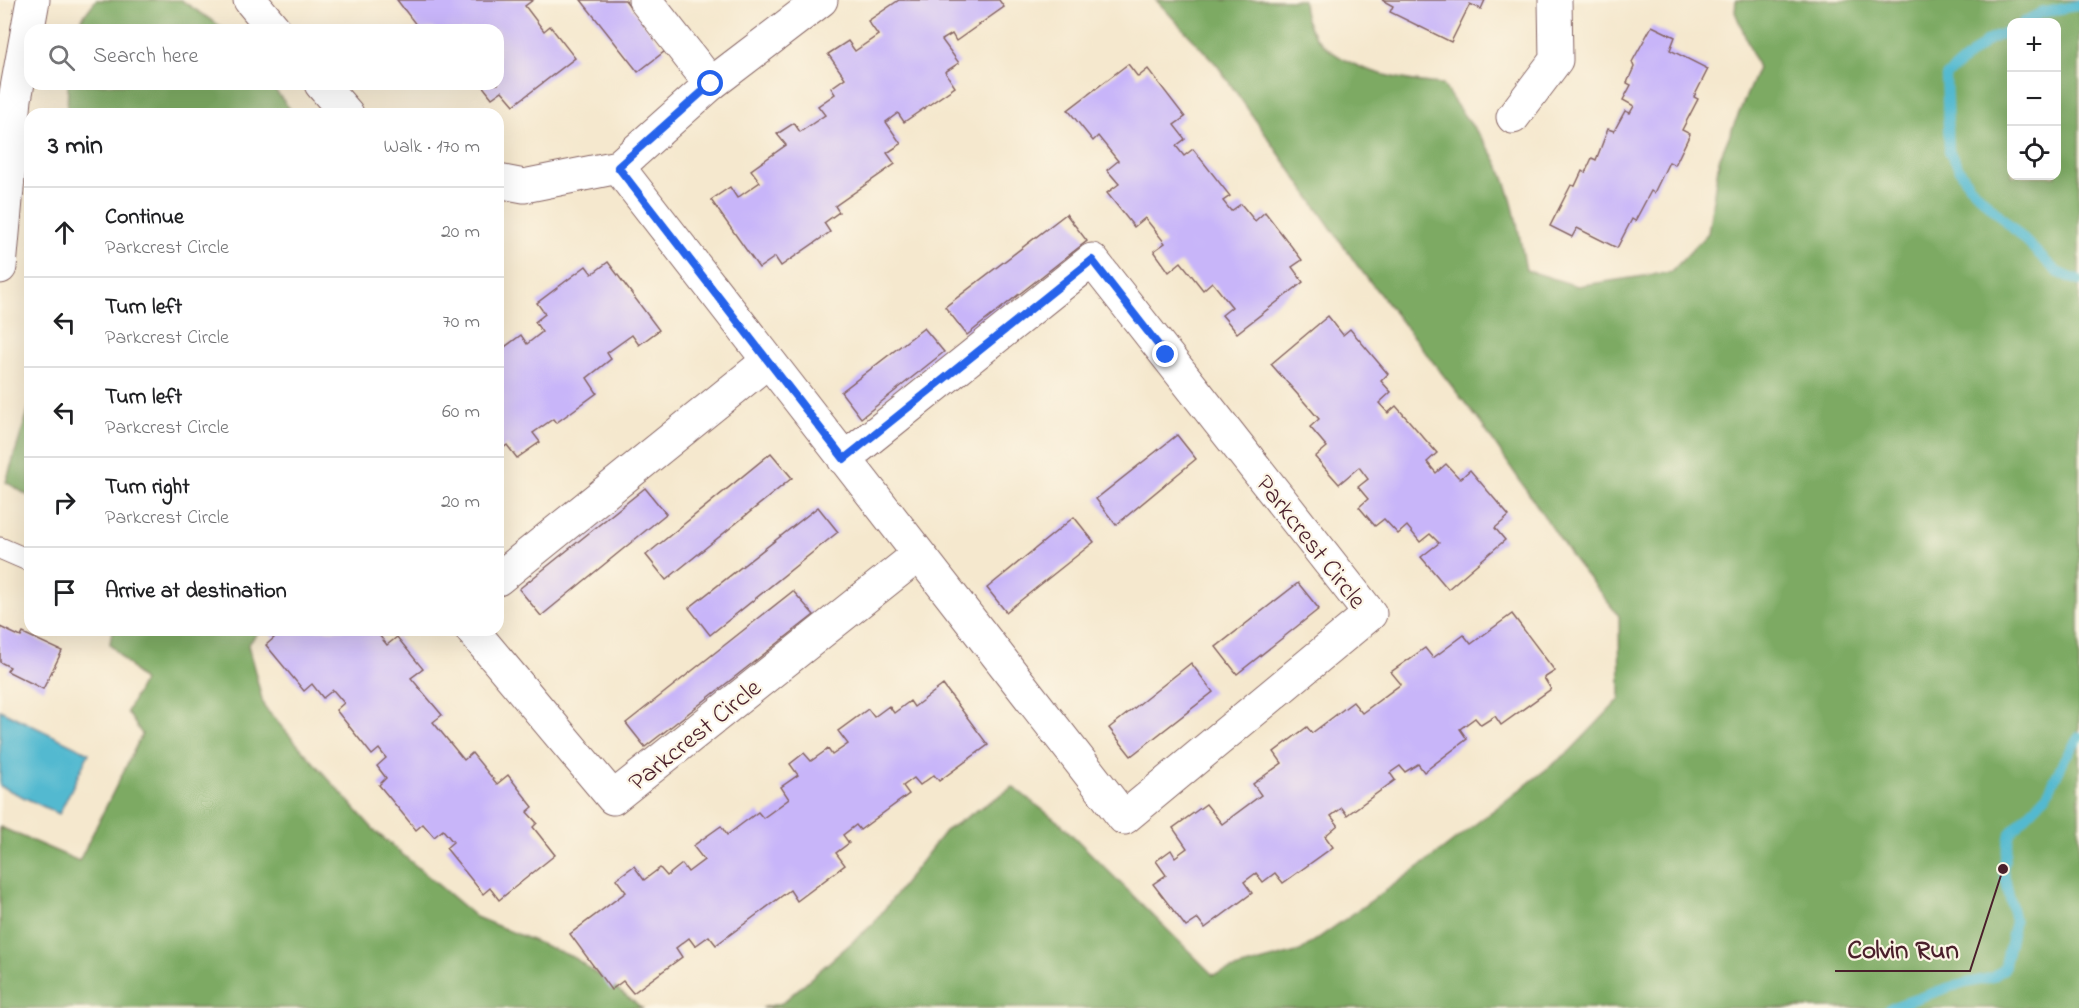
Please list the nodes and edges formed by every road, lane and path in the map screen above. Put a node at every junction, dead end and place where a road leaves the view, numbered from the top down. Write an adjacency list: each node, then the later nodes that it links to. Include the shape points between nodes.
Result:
1 (33, 0): 6 (street)
2 (250, 0): 7 (street)
3 (645, 0): 9 (street)
4 (821, 0): 9 (street)
5 (1555, 0): 12 (street, via 1556,60)
6 (29, 24)
7 (270, 24)
8 (24, 50): 15 (street, via 15,99)
9 (711, 84): 13 (street)
10 (326, 90): 11 (street)
11 (342, 108)
12 (1513, 117)
13 (618, 167): 14 (street, via 524,186); 16 (street, Parkcrest Circle)
14 (504, 182)
15 (0, 259)
16 (768, 361): 17 (street, Parkcrest Circle); 21 (street)
17 (844, 459): 19 (street, Parkcrest Circle); 19 (street, Parkcrest Circle, via 1092,260 1370,614 1124,818)
18 (0, 548): 20 (lane)
19 (918, 555): 22 (street, Parkcrest Circle, via 613,798)
20 (24, 558)
21 (504, 574)
22 (477, 636)

